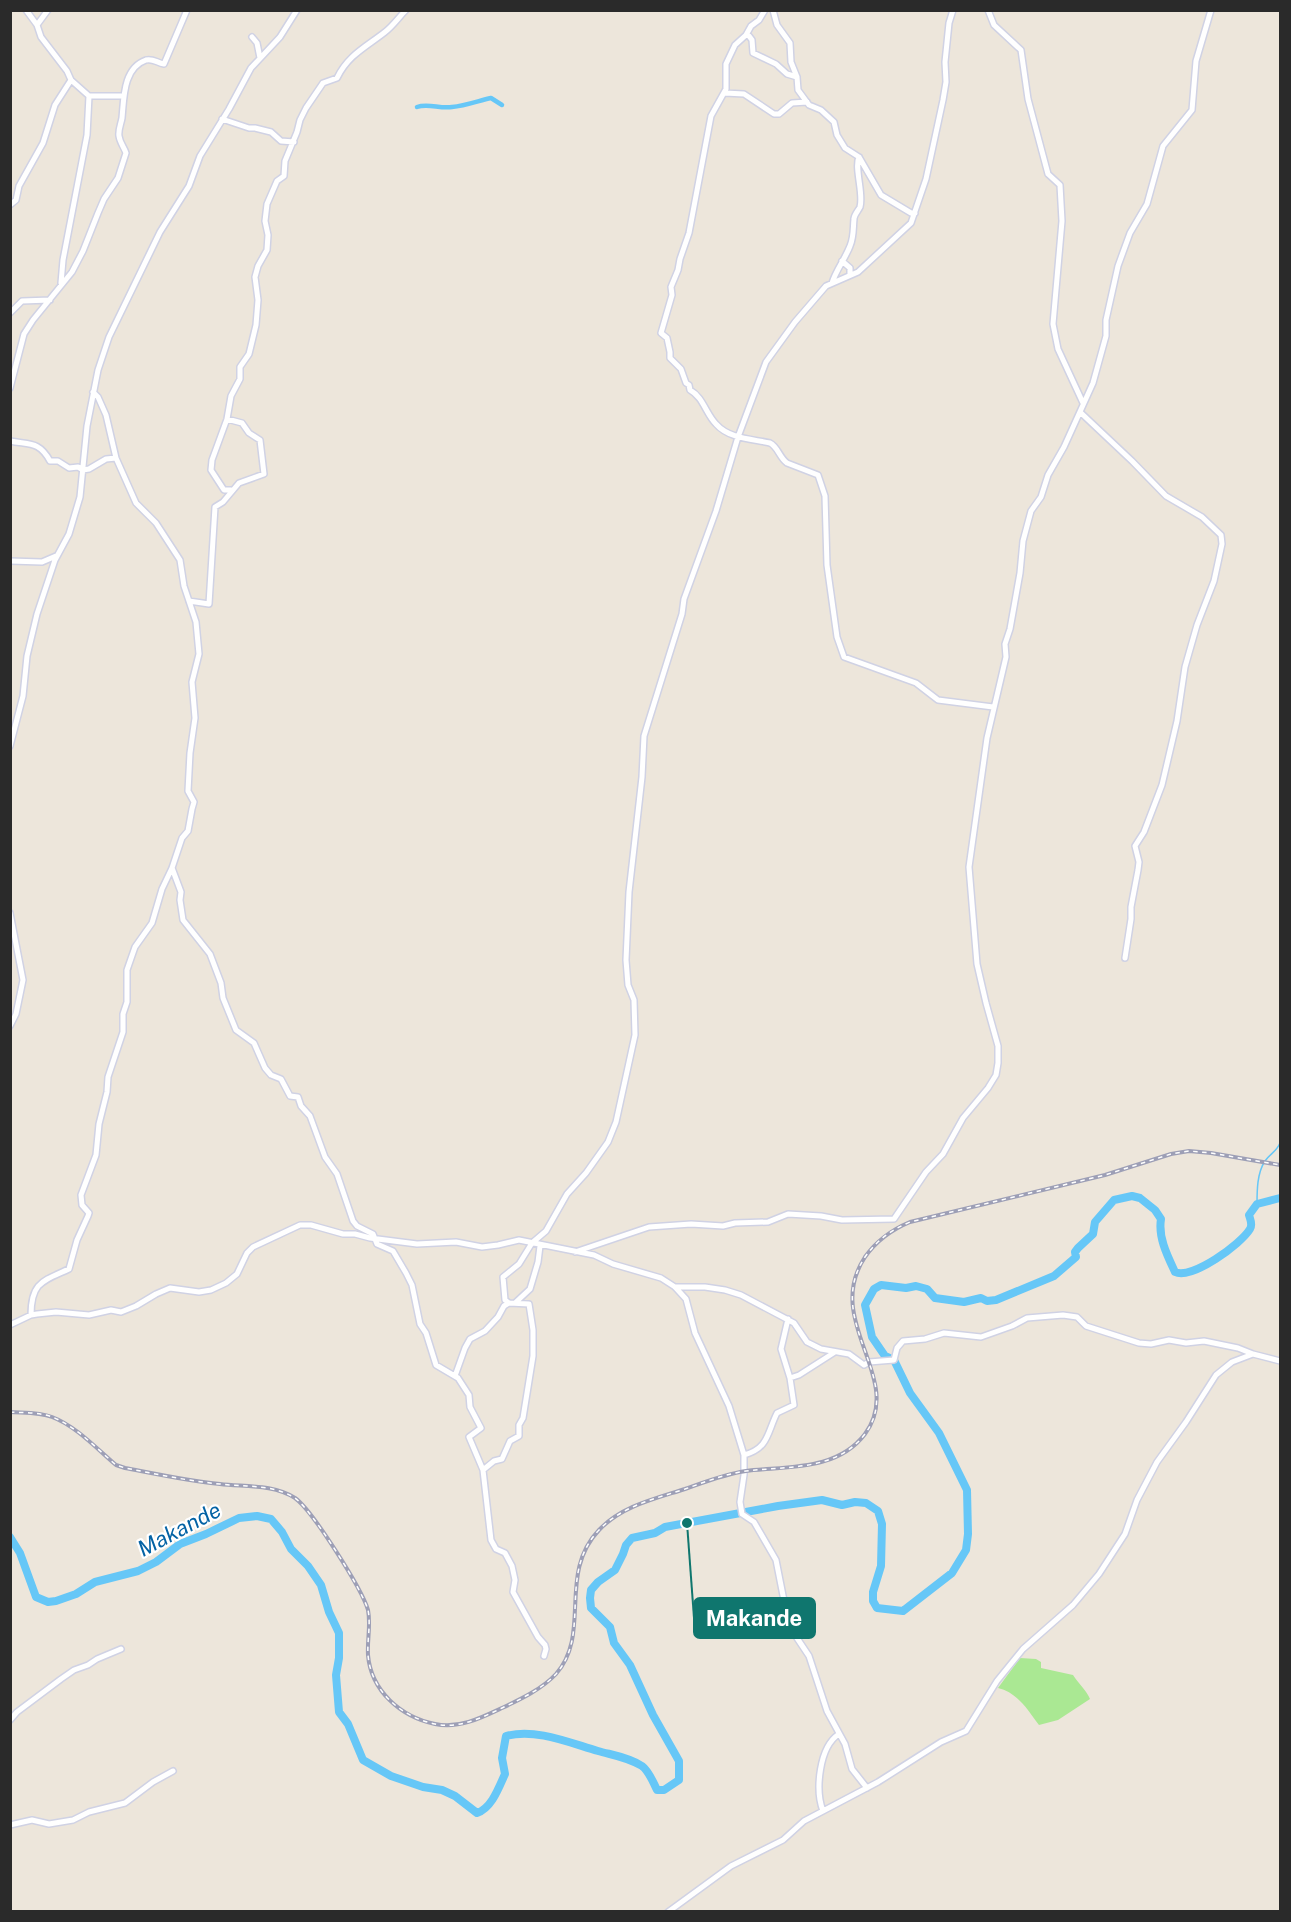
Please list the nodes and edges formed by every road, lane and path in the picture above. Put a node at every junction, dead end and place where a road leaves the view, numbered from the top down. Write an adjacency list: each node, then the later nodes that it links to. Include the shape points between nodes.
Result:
1 (26, 10): 11 (street)
2 (48, 10): 11 (street)
3 (187, 10): 19 (street, via 164,63 153,59 132,70)
4 (297, 10): 14 (street)
5 (406, 10): 22 (street, via 343,65 337,78 323,83 300,120)
6 (765, 10): 12 (street)
7 (773, 10): 15 (street, via 777,25 790,43)
8 (953, 10): 25 (street, via 943,100)
9 (988, 10): 34 (street, via 994,24 1021,50 1028,99 1048,174 1060,185 1062,221 1053,324 1058,349)
10 (1211, 10): 34 (street, via 1196,61 1192,110 1163,146 1147,204 1130,233 1108,306 1103,351)
11 (37, 25): 16 (street)
12 (746, 35): 15 (street, via 752,40 753,53); 17 (street, via 735,45 726,64)
13 (252, 37): 14 (street)
14 (261, 58): 21 (street, via 251,68)
15 (797, 77): 20 (street, via 798,90)
16 (71, 80): 18 (street); 24 (street, via 55,105 43,143)
17 (725, 93): 20 (street, via 744,94 774,114 792,103); 37 (street, via 711,116 689,233 661,333 667,338 671,361 681,369 714,423)
18 (89, 96): 19 (street); 29 (street, via 87,135)
19 (124, 96): 29 (street, via 118,133 126,153 84,251)
20 (807, 102): 23 (street, via 828,115 845,148)
21 (222, 119): 22 (street, via 271,132 281,141); 33 (street, via 200,156 189,186 160,232 109,337)
22 (294, 142): 36 (street, via 285,161 284,176 277,181 267,204 267,249 255,277 256,325 249,354 240,367 240,379 231,396)
23 (859, 157): 25 (street, via 881,195); 26 (street, via 860,205 851,244)
24 (10, 205)
25 (915, 213): 27 (street, via 912,223)
26 (842, 261): 27 (street, via 850,268); 28 (street)
27 (850, 275): 28 (street)
28 (832, 283): 37 (street, via 795,322 766,362)
29 (61, 285): 30 (street)
30 (50, 300): 31 (street, via 22,301); 32 (street, via 24,334)
31 (10, 314)
32 (10, 388)
33 (93, 392): 39 (street, via 106,416); 40 (street)
34 (1083, 403): 35 (street)
35 (1080, 412): 45 (street, via 1031,511 1005,644 1006,657); 49 (street, via 1166,496 1202,517 1221,535 1222,544 1185,667 1162,785 1135,846 1139,862)
36 (227, 420): 41 (street, via 211,470 220,486); 41 (street, via 242,423 260,440 264,474)
37 (738, 437): 45 (street, via 770,442 787,463 818,475 825,496 827,565 837,637 844,657 916,683 938,700); 52 (street, via 644,736 626,960 634,1000 635,1035 622,1096 608,1142 567,1194 546,1231)
38 (10, 441): 40 (street, via 37,445 50,461)
39 (116, 459): 40 (street, via 106,459); 44 (street, via 136,503 156,523 180,560)
40 (83, 470): 42 (street, via 77,511)
41 (231, 490): 44 (street, via 215,507 209,604)
42 (58, 555): 43 (street, via 42,562); 46 (street, via 35,620 23,696)
43 (10, 561)
44 (189, 602): 47 (street, via 196,622 199,654 192,682 195,718 188,791 194,802 188,830)
45 (993, 707): 54 (street, via 969,867 978,964 997,1042 996,1075 897,1217 890,1221 842,1220 788,1214 768,1222 648,1227)
46 (10, 746)
47 (172, 868): 51 (street, via 181,892 183,920 210,954 236,1030 254,1042 265,1068 279,1077 290,1096 299,1098 325,1157 337,1174 353,1221); 57 (street, via 152,923 135,947 126,972 124,1030 108,1077 96,1155 81,1195 89,1214 76,1240 69,1269 40,1283 31,1299)
48 (10, 913): 50 (street, via 23,980)
49 (1125, 958)
50 (10, 1026)
51 (375, 1238): 52 (street, via 482,1247 519,1240); 57 (street, via 297,1226 252,1247 237,1274 212,1290 168,1289 121,1312); 63 (street, via 377,1244 393,1251 412,1285 420,1324 436,1365)
52 (532, 1243): 53 (street); 56 (street, via 519,1264 503,1277 503,1298)
53 (540, 1246): 54 (street); 56 (street, via 530,1289)
54 (575, 1252): 55 (street, via 650,1274)
55 (675, 1287): 58 (street, via 725,1290); 65 (street, via 688,1302 695,1333 730,1410)
56 (512, 1303): 63 (street, via 504,1306 485,1331 470,1339); 66 (street, via 528,1303 533,1330 523,1418 519,1436 510,1441 503,1457)
57 (31, 1315): 59 (street)
58 (788, 1319): 60 (street, via 799,1327 807,1342); 64 (street, via 781,1349)
59 (10, 1325)
60 (835, 1352): 61 (street, via 849,1354 865,1365 894,1360 903,1341 944,1333 981,1337 1027,1318 1063,1315 1139,1343 1204,1341); 64 (street)
61 (1253, 1354): 62 (street); 72 (street, via 1232,1362 1216,1375 1157,1462 1125,1534 1088,1590 1023,1649 997,1681 967,1730)
62 (1281, 1361)
63 (455, 1376): 66 (street, via 469,1395 480,1428 469,1437)
64 (790, 1378): 65 (street, via 794,1406 777,1413 763,1445)
65 (744, 1455): 70 (street, via 742,1514 754,1522 776,1560 788,1624 809,1656)
66 (483, 1470): 68 (street, via 491,1540 512,1566 513,1592 545,1645)
67 (121, 1649): 69 (street, via 68,1674)
68 (544, 1656)
69 (10, 1720)
70 (838, 1734): 72 (street, via 854,1772); 73 (street, via 830,1742 820,1772 818,1797)
71 (173, 1771): 74 (street, via 125,1803 73,1820 49,1824 32,1820)
72 (867, 1788): 73 (street)
73 (823, 1811): 75 (street, via 778,1843 724,1870)
74 (10, 1825)
75 (668, 1911)

